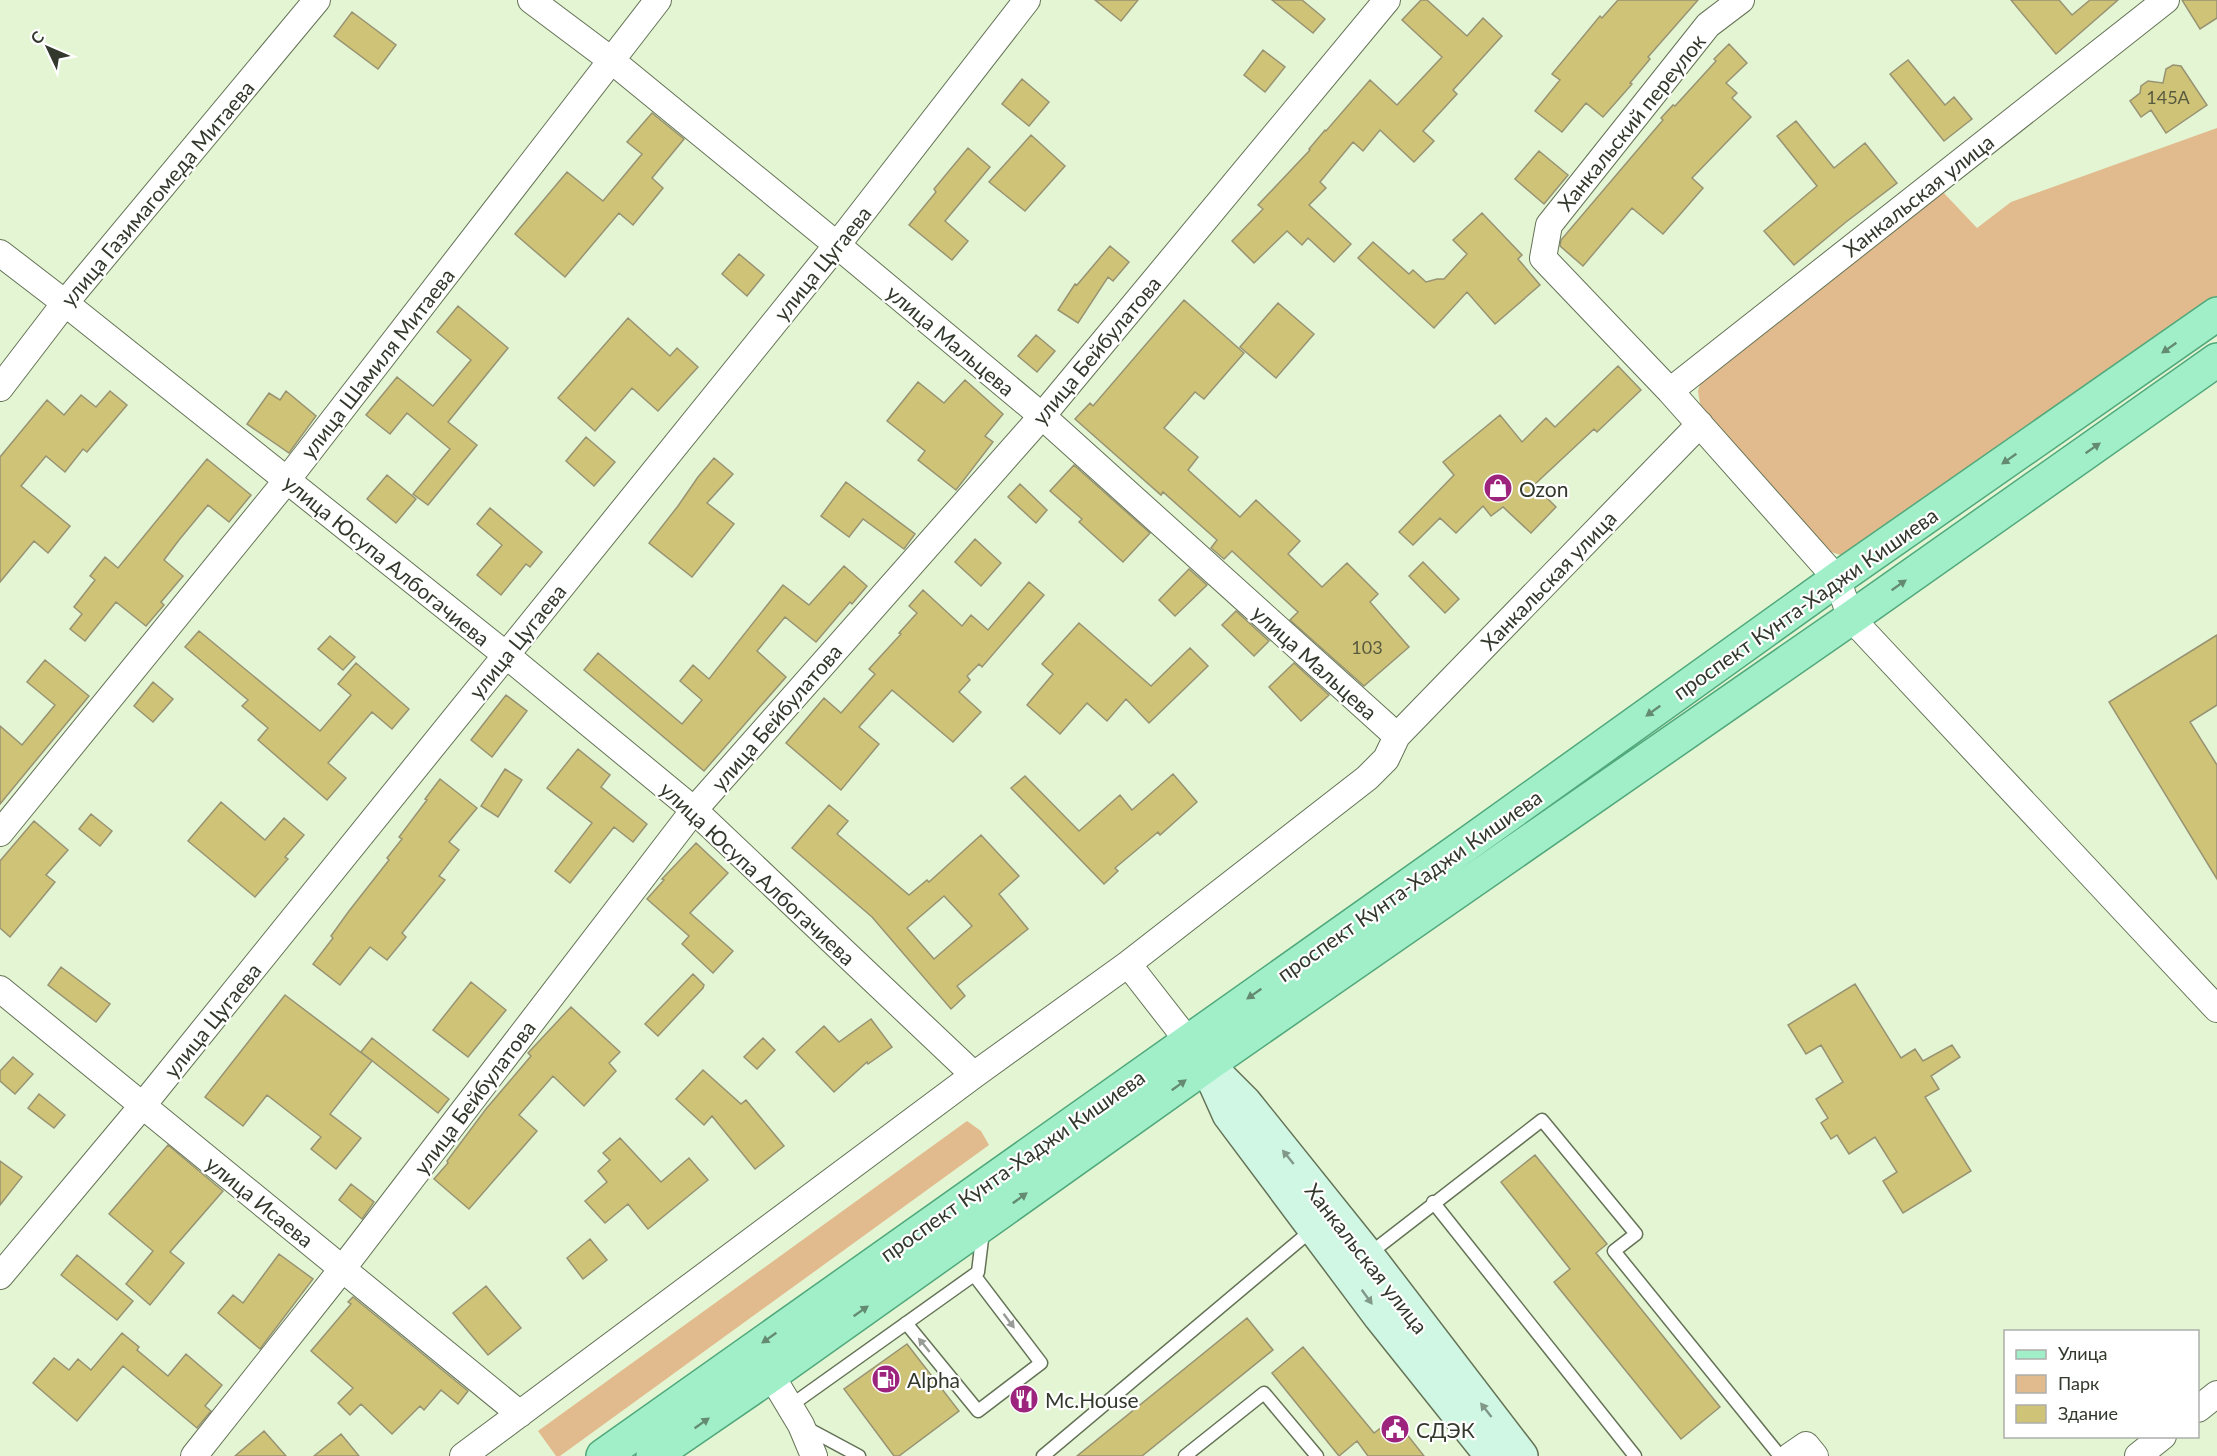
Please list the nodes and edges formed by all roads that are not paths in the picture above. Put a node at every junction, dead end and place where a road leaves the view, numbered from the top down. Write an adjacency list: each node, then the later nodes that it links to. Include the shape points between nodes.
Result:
1 (317, 0): 11 (street, улица Газимагомеда Митаева)
2 (531, 0): 8 (street, улица Мальцева)
3 (658, 0): 8 (street, улица Шамиля Митаева)
4 (1027, 0): 9 (street, улица Цугаева)
5 (1387, 0): 16 (street, улица Бейбулатова)
6 (1741, 0): 15 (street, Ханкальский переулок, via 1708,25 1549,225 1543,258)
7 (2166, 0): 15 (street, Ханкальская улица)
8 (611, 60): 9 (street, улица Мальцева); 18 (street, улица Шамиля Митаева)
9 (837, 244): 16 (street, улица Мальцева); 21 (street, улица Цугаева)
10 (0, 253): 11 (street, улица Юсупа Албогачиева)
11 (65, 303): 14 (street, улица Газимагомеда Митаева); 18 (street, улица Юсупа Албогачиева)
12 (2217, 314): 19 (main road, проспект Кунта-Хаджи Кишиева, one-way to 19)
13 (2217, 360): 20 (main road, проспект Кунта-Хаджи Кишиева, one-way to 13)
14 (0, 388)
15 (1670, 391): 17 (street)
16 (1042, 416): 22 (street, улица Мальцева); 23 (street, улица Бейбулатова)
17 (1700, 424): 19 (street); 22 (street, Ханкальская улица)
18 (287, 480): 21 (street, улица Юсупа Албогачиева); 24 (street, улица Шамиля Митаева)
19 (1837, 579): 20 (street); 28 (main road, проспект Кунта-Хаджи Кишиева, one-way to 28, via 1480,835)
20 (1851, 618): 27 (street); 28 (main road, проспект Кунта-Хаджи Кишиева)
21 (506, 655): 23 (street, улица Юсупа Албогачиева); 30 (street, улица Цугаева)
22 (1397, 736): 25 (street, улица Мальцева, via 1386,759 1367,778)
23 (694, 810): 29 (street, улица Юсупа Албогачиева); 35 (street, улица Бейбулатова)
24 (0, 833)
25 (1128, 964): 28 (street); 29 (street, улица Мальцева)
26 (0, 989): 30 (street, улица Исаева)
27 (2217, 1010)
28 (1198, 1053): 32 (street, Ханкальская улица, via 1245,1103); 33 (main road, проспект Кунта-Хаджи Кишиева, one-way to 28); 38 (main road, проспект Кунта-Хаджи Кишиева)
29 (974, 1075): 43 (street, улица Мальцева)
30 (143, 1105): 35 (street, улица Исаева); 37 (street, улица Цугаева)
31 (1433, 1202): 34 (lane); 57 (lane); 58 (lane, via 1542,1120 1636,1234 1614,1251)
32 (1323, 1220): 34 (street, Ханкальская улица); 52 (lane)
33 (984, 1224): 36 (lane, via 978,1272); 40 (main road, проспект Кунта-Хаджи Кишиева, one-way to 33)
34 (1357, 1263): 55 (street, Ханкальская улица, one-way to 55, via 1380,1316); 56 (street, Ханкальская улица, one-way to 34)
35 (343, 1268): 43 (street, улица Исаева); 46 (street, улица Бейбулатова)
36 (974, 1275): 39 (lane); 39 (lane, one-way to 39, via 1041,1363 978,1411)
37 (0, 1276)
38 (846, 1282): 40 (street); 48 (main road, проспект Кунта-Хаджи Кишиева, one-way to 48)
39 (906, 1323): 44 (lane)
40 (771, 1375): 44 (street); 49 (main road, проспект Кунта-Хаджи Кишиева, one-way to 40)
41 (2217, 1394): 42 (street)
42 (2199, 1408)
43 (520, 1414): 47 (street, улица Мальцева)
44 (796, 1416): 50 (street); 51 (lane)
45 (2162, 1438): 61 (street)
46 (194, 1456)
47 (463, 1456)
48 (603, 1456)
49 (653, 1456)
50 (814, 1456)
51 (859, 1456)
52 (1044, 1456)
53 (1185, 1456): 54 (lane, via 1264,1393)
54 (1317, 1456)
55 (1492, 1456)
56 (1521, 1456)
57 (1635, 1456)
58 (1780, 1456)
59 (1790, 1456): 60 (street, via 1806,1445)
60 (1815, 1456)
61 (2138, 1456)

